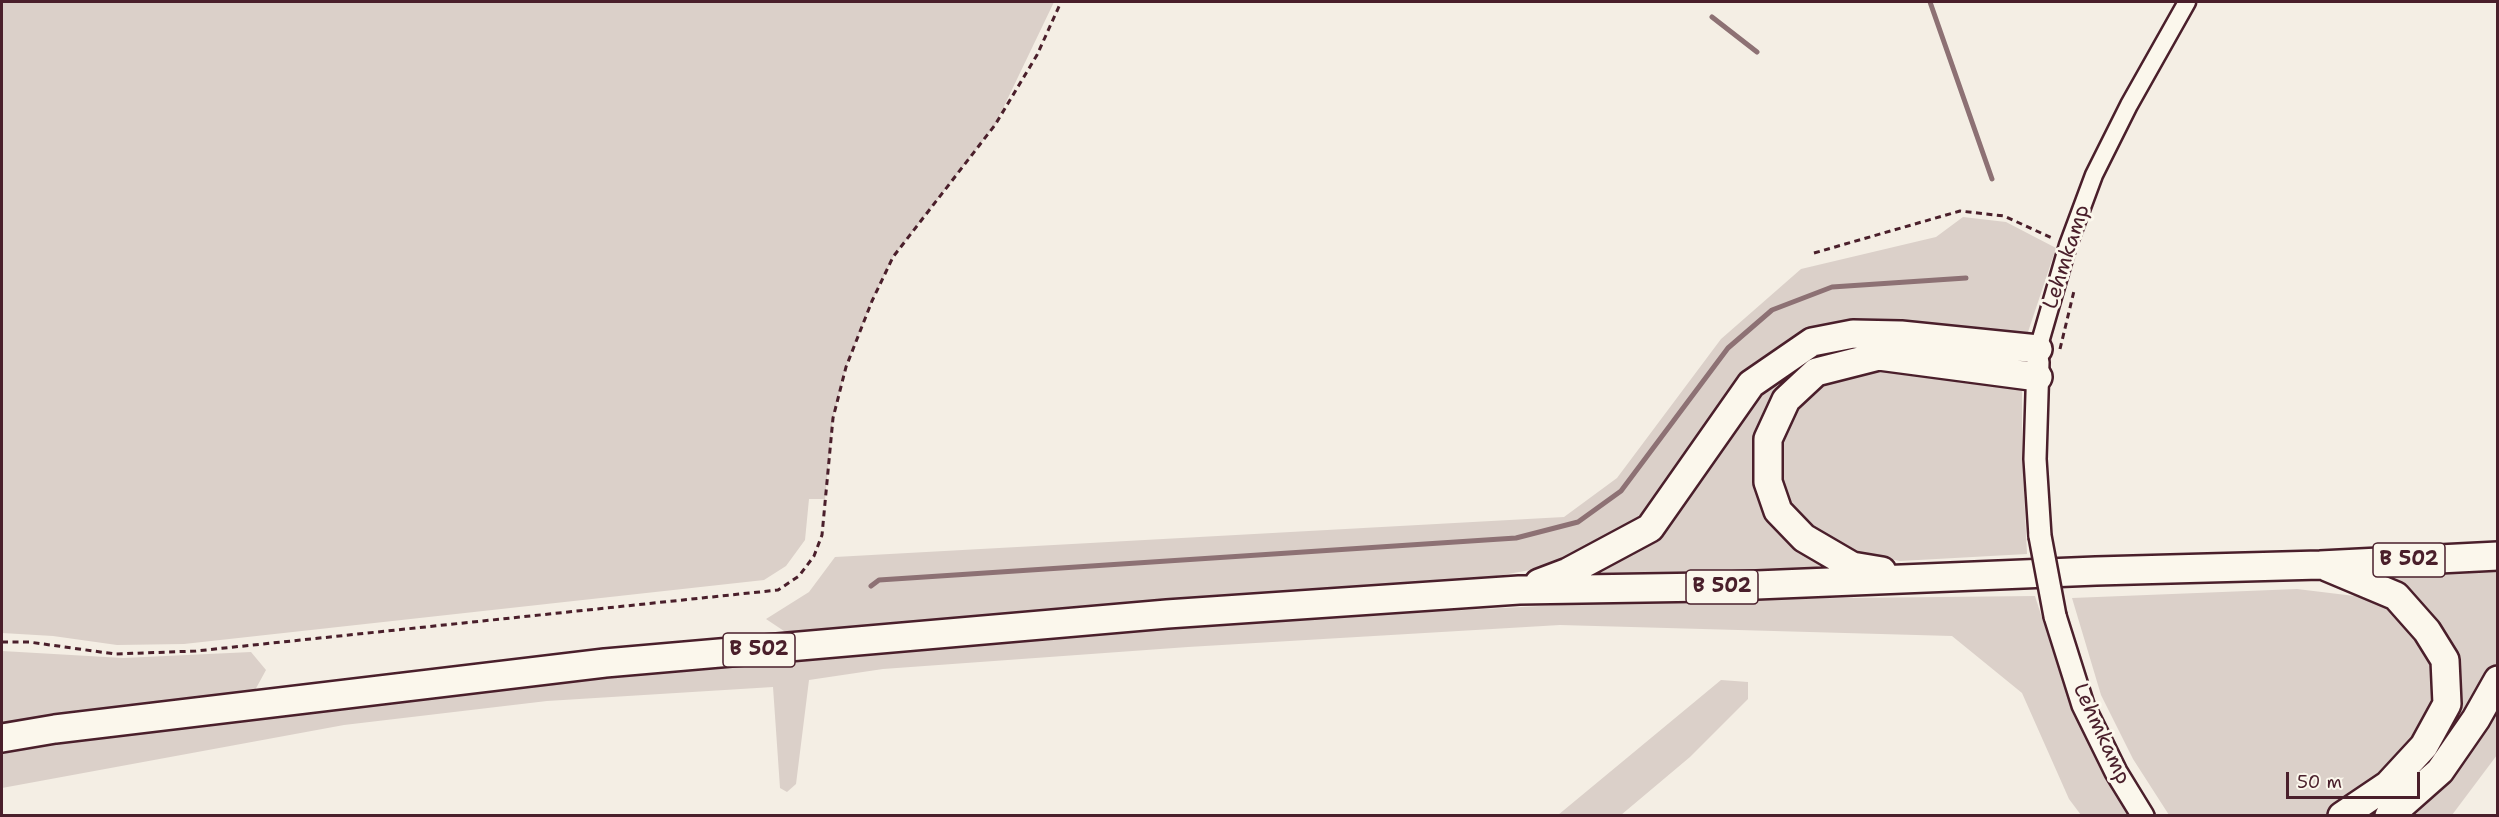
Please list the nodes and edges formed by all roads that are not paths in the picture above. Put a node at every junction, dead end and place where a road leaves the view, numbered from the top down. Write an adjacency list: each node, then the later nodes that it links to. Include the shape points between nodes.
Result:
1 (2187, 2): 2 (street, Lehmkamp, via 2099,165 2068,245)
2 (2049, 350): 3 (street, Lehmkamp); 7 (highway, via 1901,335 1853,334 1812,342 1751,384 1650,528 1568,572)
3 (2038, 377): 6 (highway, via 1879,356 1816,372 1786,400 1768,439 1768,483 1778,512 1804,538 1852,566); 10 (street, Lehmkamp, bridge, via 2035,459 2040,536 2055,616 2083,705)
4 (2498, 556): 5 (highway, B 502)
5 (2320, 565): 6 (highway, B 502); 11 (highway, via 2396,596 2427,631 2445,660 2447,705 2424,746 2388,785)
6 (1925, 578): 7 (highway, B 502)
7 (1519, 590): 9 (highway, B 502, via 1167,614 605,663)
8 (2498, 680): 12 (highway, via 2440,771)
9 (2, 738)
10 (2143, 816)
11 (2342, 816)
12 (2389, 816)

